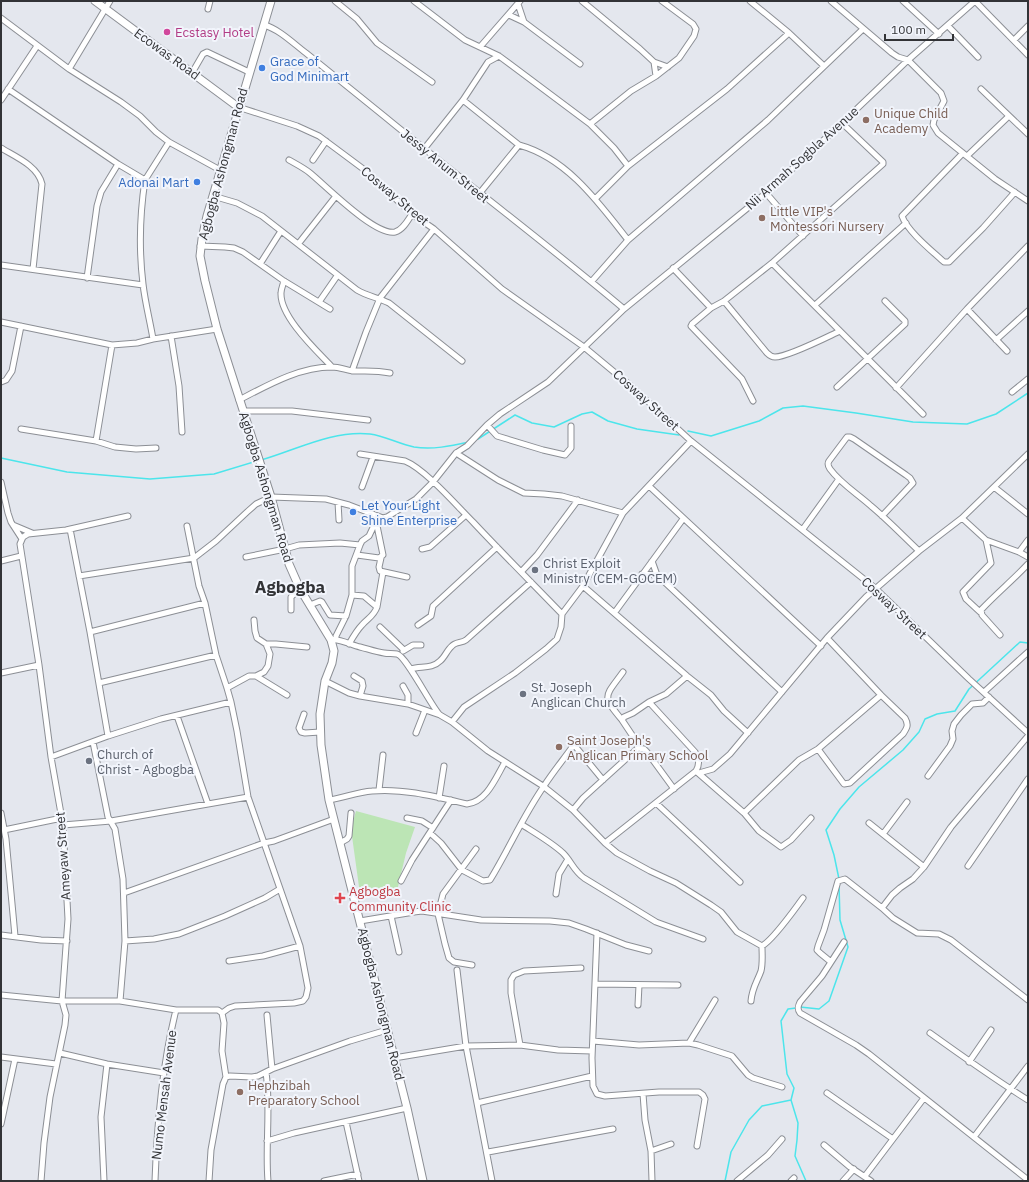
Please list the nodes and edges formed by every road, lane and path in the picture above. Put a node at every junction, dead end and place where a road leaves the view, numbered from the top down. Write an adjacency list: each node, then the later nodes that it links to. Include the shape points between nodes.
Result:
1 (95, 1): 14 (street, Ecowas Road)
2 (110, 1): 14 (street)
3 (210, 1): 15 (street)
4 (271, 1): 19 (street, Agbogba Ashongman Road)
5 (335, 1): 42 (street, via 358,19 377,43)
6 (414, 1): 27 (street, via 465,40)
7 (582, 1): 34 (street)
8 (662, 1): 37 (street, via 696,29 679,58)
9 (750, 1): 23 (street)
10 (831, 1): 22 (street)
11 (903, 1): 24 (street)
12 (975, 1): 20 (street, Nii Armah Sogbla Avenue); 25 (street)
13 (519, 2): 16 (street); 18 (street)
14 (105, 9): 38 (street); 39 (street, Ecowas Road)
15 (208, 9)
16 (509, 15): 18 (street); 27 (street)
17 (1, 18): 26 (street)
18 (524, 22): 35 (street)
19 (264, 25): 40 (street, Agbogba Ashongman Road); 56 (street, Jessy Anum Street, via 298,48)
20 (948, 26): 24 (street, Nii Armah Sogbla Avenue); 31 (street)
21 (1028, 26): 25 (street)
22 (863, 29): 32 (street, via 892,53); 36 (street)
23 (789, 33): 36 (street); 62 (street, via 727,89)
24 (940, 34): 32 (street, Nii Armah Sogbla Avenue)
25 (1014, 40): 29 (street)
26 (37, 46): 38 (street); 43 (street)
27 (480, 47): 28 (street)
28 (487, 51): 30 (street); 33 (street)
29 (1028, 55)
30 (499, 56): 33 (street); 50 (street)
31 (978, 57)
32 (908, 60): 49 (street, Nii Armah Sogbla Avenue); 57 (street, via 943,97 943,104 934,120 934,128)
33 (488, 62): 46 (street)
34 (654, 62): 37 (street); 41 (street)
35 (580, 64)
36 (824, 66): 77 (street, via 768,120)
37 (668, 68): 41 (street)
38 (69, 69): 53 (street, via 121,102)
39 (192, 72): 40 (street, via 207,52); 47 (street, Ecowas Road)
40 (249, 72): 47 (street, Agbogba Ashongman Road)
41 (656, 76): 50 (street)
42 (432, 82)
43 (8, 89): 45 (street); 61 (street)
44 (981, 89): 48 (street)
45 (1, 100)
46 (463, 100): 54 (street); 56 (street)
47 (238, 106): 52 (street, Cosway Street, via 298,126); 63 (street, Agbogba Ashongman Road)
48 (1009, 116): 51 (street); 58 (street)
49 (842, 123): 66 (street, Nii Armah Sogbla Avenue); 76 (street, via 883,164)
50 (590, 124): 62 (street)
51 (1028, 134)
52 (326, 141): 60 (street); 72 (street, Cosway Street, via 362,168)
53 (169, 142): 63 (street); 64 (street)
54 (519, 145): 67 (street); 70 (street, via 543,154)
55 (1, 148): 85 (street, via 40,176 42,184)
56 (424, 149): 67 (street, Jessy Anum Street)
57 (963, 153): 58 (street); 73 (street, via 903,214 902,218)
58 (967, 156): 65 (street)
59 (289, 160): 69 (street, via 309,172)
60 (313, 160)
61 (118, 164): 64 (street); 87 (street, via 101,192 97,206)
62 (628, 166): 70 (street)
63 (220, 170): 68 (street, Agbogba Ashongman Road)
64 (145, 180): 90 (street, via 142,197)
65 (1015, 192): 71 (street); 73 (street, via 983,228 946,263 929,249)
66 (766, 193): 76 (street); 84 (street, Nii Armah Sogbla Avenue)
67 (479, 194): 89 (street, Jessy Anum Street)
68 (213, 196): 75 (street, via 237,203 262,216); 79 (street, Agbogba Ashongman Road)
69 (336, 196): 72 (street, via 362,218 389,232 396,232 402,228); 78 (street)
70 (596, 198): 77 (street)
71 (1028, 201)
72 (412, 214): 74 (street, Cosway Street)
73 (906, 223): 95 (street)
74 (434, 229): 91 (street); 109 (street, Cosway Street, via 502,289)
75 (281, 231): 78 (street); 82 (street)
76 (803, 236): 81 (street)
77 (628, 240): 89 (street)
78 (299, 244): 86 (street)
79 (200, 246): 82 (street, via 234,248); 103 (street, Agbogba Ashongman Road, via 205,281)
80 (1028, 246): 99 (street)
81 (772, 263): 92 (street); 95 (street)
82 (260, 264): 88 (street)
83 (1, 265): 85 (street)
84 (673, 268): 96 (street); 98 (street, Nii Armah Sogbla Avenue)
85 (33, 269): 87 (street)
86 (337, 276): 91 (street, via 364,294); 94 (street)
87 (87, 278): 90 (street)
88 (284, 281): 94 (street); 113 (street, via 281,293 287,314 310,345)
89 (592, 282): 98 (street, Jessy Anum Street)
90 (143, 286): 106 (street)
91 (380, 298): 112 (street); 114 (street)
92 (724, 301): 96 (street); 104 (street, via 771,356 789,353)
93 (885, 301): 111 (street, via 906,322)
94 (318, 302): 97 (street)
95 (815, 305): 104 (street)
96 (711, 308): 122 (street, via 691,326 742,379)
97 (330, 309)
98 (624, 309): 109 (street, Nii Armah Sogbla Avenue)
99 (967, 309): 107 (street); 119 (street)
100 (1028, 311): 107 (street)
101 (1, 322): 102 (street)
102 (21, 326): 108 (street); 117 (street, via 12,371 6,380)
103 (217, 329): 105 (street); 121 (street, Agbogba Ashongman Road)
104 (840, 330): 111 (street)
105 (171, 336): 106 (street); 129 (street, via 179,386)
106 (153, 339): 108 (street)
107 (996, 340): 110 (street)
108 (112, 345): 130 (street)
109 (584, 347): 127 (street, Nii Armah Sogbla Avenue, via 548,382 500,414); 131 (street, Cosway Street)
110 (1007, 351)
111 (868, 359): 118 (street); 119 (street)
112 (462, 360)
113 (332, 367): 114 (street); 121 (street, via 290,375)
114 (352, 371): 115 (street)
115 (390, 373)
116 (1028, 379): 120 (street)
117 (1, 382)
118 (837, 387)
119 (896, 388): 124 (street)
120 (1012, 392)
121 (239, 400): 123 (street, Agbogba Ashongman Road)
122 (753, 401)
123 (243, 411): 125 (street, via 292,411); 143 (street, Agbogba Ashongman Road)
124 (923, 414)
125 (368, 420)
126 (571, 426): 127 (street, via 571,448 565,455 497,436)
127 (489, 427): 133 (street, Nii Armah Sogbla Avenue)
128 (21, 429): 130 (street)
129 (182, 432)
130 (96, 441): 132 (street, via 116,447)
131 (691, 441): 141 (street); 159 (street, Cosway Street)
132 (156, 448)
133 (456, 453): 139 (street, Nii Armah Sogbla Avenue); 145 (street, via 524,493)
134 (360, 454): 136 (street)
135 (1028, 454): 142 (street)
136 (374, 457): 139 (street, via 405,461); 140 (street)
137 (839, 479): 151 (street); 151 (street, via 828,468 828,464 845,439 850,437 910,478 913,483 911,486); 159 (street)
138 (1, 482): 144 (street)
139 (433, 482): 149 (street); 153 (street, Nii Armah Sogbla Avenue, via 416,499 387,517)
140 (362, 486)
141 (649, 486): 147 (street); 154 (street)
142 (994, 487): 148 (street); 152 (street)
143 (271, 497): 146 (street, via 326,499); 166 (street, Agbogba Ashongman Road); 174 (street, via 256,504 216,542)
144 (3, 500): 156 (street)
145 (578, 500): 147 (street); 180 (street)
146 (338, 502): 153 (street); 155 (street)
147 (623, 513): 186 (street)
148 (1028, 514)
149 (466, 515): 165 (street); 167 (street, via 430,547)
150 (128, 516): 158 (street)
151 (882, 516): 168 (street)
152 (962, 518): 162 (street); 168 (street)
153 (377, 519): 164 (street, via 369,536); 175 (street, via 383,555)
154 (683, 519): 177 (street); 208 (street)
155 (339, 520)
156 (13, 525): 160 (street); 161 (street)
157 (187, 526): 174 (street)
158 (70, 529): 160 (street); 183 (street)
159 (802, 529): 187 (street, Cosway Street)
160 (30, 534): 161 (street)
161 (22, 539): 171 (street, Ameyaw Street)
162 (986, 540): 169 (street); 195 (street, via 991,562 963,592 966,599)
163 (1028, 540): 169 (street)
164 (360, 545): 166 (street, via 299,545); 170 (street)
165 (497, 548): 180 (street); 199 (street, via 433,606 431,616)
166 (285, 549): 172 (street); 188 (street, Agbogba Ashongman Road)
167 (422, 549)
168 (918, 550): 187 (street)
169 (1019, 552): 173 (street)
170 (357, 555): 175 (street); 189 (street, via 352,566)
171 (21, 556): 176 (street); 214 (street, Ameyaw Street)
172 (246, 556)
173 (1028, 557)
174 (194, 558): 183 (street); 190 (street)
175 (381, 558): 179 (street, via 379,569)
176 (1, 560)
177 (652, 561): 181 (street); 182 (street)
178 (1028, 564): 195 (street)
179 (383, 572): 184 (street); 192 (street)
180 (522, 572): 185 (street)
181 (642, 574): 182 (street); 194 (street)
182 (657, 574): 225 (street)
183 (79, 576): 201 (street)
184 (407, 578)
185 (531, 582): 196 (street); 215 (street, via 466,640 452,646 441,661 428,668)
186 (583, 586): 194 (street); 196 (street)
187 (875, 588): 203 (street); 226 (street, Cosway Street)
188 (300, 589): 191 (street, Agbogba Ashongman Road); 193 (street, via 291,597)
189 (352, 595): 192 (street, via 364,596); 197 (street)
190 (205, 603): 201 (street); 212 (street)
191 (310, 605): 197 (street, via 320,601 330,614); 204 (street, Agbogba Ashongman Road)
192 (377, 607): 206 (street)
193 (290, 610)
194 (615, 612): 220 (street)
195 (980, 612): 202 (street)
196 (562, 614): 239 (street, via 557,639 515,673 464,707)
197 (346, 616): 204 (street)
198 (254, 620): 205 (street, via 257,638)
199 (418, 626)
200 (380, 627): 210 (street)
201 (90, 632): 222 (street)
202 (1000, 635)
203 (827, 638): 208 (street); 228 (street)
204 (333, 639): 206 (street); 221 (street, Agbogba Ashongman Road, via 334,656)
205 (266, 644): 209 (street); 218 (street, via 270,654 268,666 264,672)
206 (350, 644): 213 (street)
207 (421, 645): 210 (street, via 413,645)
208 (821, 646): 225 (street)
209 (306, 647)
210 (404, 650): 213 (street)
211 (1028, 652): 226 (street)
212 (216, 655): 222 (street); 224 (street)
213 (399, 655): 215 (street)
214 (39, 665): 217 (street); 249 (street, Ameyaw Street)
215 (410, 669): 236 (street)
216 (623, 672): 238 (street, via 608,693 611,708)
217 (1, 673)
218 (256, 676): 224 (street, via 249,676); 227 (street)
219 (354, 676): 229 (street, via 362,681)
220 (687, 676): 232 (street, via 666,694); 242 (street, via 711,695)
221 (325, 681): 229 (street); 240 (street, Agbogba Ashongman Road, via 320,705)
222 (99, 683): 244 (street)
223 (403, 686): 233 (street, via 408,695)
224 (227, 688): 231 (street)
225 (782, 692): 242 (street)
226 (984, 692): 230 (street, Cosway Street)
227 (287, 695)
228 (881, 695): 247 (street); 247 (street, via 905,718 908,722 907,727 903,734 850,783 844,784)
229 (360, 696): 233 (street)
230 (989, 697): 243 (street, Cosway Street); 254 (street, via 983,703 972,704 954,724 950,746)
231 (230, 702): 237 (street); 261 (street)
232 (649, 702): 238 (street); 253 (street, via 695,752 699,763)
233 (408, 704): 234 (street)
234 (426, 710): 236 (street); 241 (street)
235 (304, 714): 240 (street, via 299,728 301,732)
236 (440, 715): 239 (street)
237 (177, 716): 244 (street); 267 (street)
238 (622, 720): 246 (street)
239 (452, 722): 250 (street)
240 (320, 732): 263 (street, Agbogba Ashongman Road)
241 (416, 733)
242 (748, 733): 252 (street)
243 (1028, 734): 291 (street, via 951,827)
244 (108, 736): 245 (street)
245 (93, 742): 249 (street); 276 (street, via 108,817)
246 (638, 748): 256 (street); 259 (street, via 647,752)
247 (818, 749): 271 (street, via 799,760)
248 (382, 755): 260 (street)
249 (51, 757): 272 (street, Ameyaw Street)
250 (505, 762): 258 (street); 264 (street, via 479,801 467,804)
251 (444, 766): 262 (street)
252 (713, 769): 253 (street); 257 (street)
253 (697, 772): 257 (street); 259 (street)
254 (928, 776)
255 (1028, 779): 290 (street)
256 (603, 780): 258 (street, via 574,746); 268 (street)
257 (710, 782): 271 (street)
258 (543, 786): 268 (street); 278 (street)
259 (674, 788): 266 (street)
260 (379, 790): 262 (street, via 403,791); 263 (street)
261 (248, 797): 267 (street); 285 (street)
262 (439, 798): 264 (street)
263 (329, 800): 275 (street, Agbogba Ashongman Road)
264 (451, 800): 280 (street)
265 (908, 802): 283 (street)
266 (656, 803): 287 (street); 294 (street)
267 (208, 804): 276 (street)
268 (573, 810): 287 (street)
269 (1, 813): 281 (street)
270 (351, 813): 286 (street, via 347,839)
271 (744, 813): 274 (street, via 759,831 781,846 791,840)
272 (62, 818): 279 (street, Ameyaw Street); 281 (street)
273 (407, 818): 280 (street)
274 (811, 818)
275 (334, 819): 285 (street); 286 (street, Agbogba Ashongman Road)
276 (111, 821): 279 (street); 296 (street, via 118,842)
277 (869, 823): 283 (street)
278 (521, 824): 289 (street, via 560,850); 292 (street, via 490,880 483,881)
279 (63, 825): 308 (street, Ameyaw Street)
280 (433, 828): 282 (street)
281 (4, 830): 284 (street)
282 (430, 833): 292 (street); 293 (street)
283 (883, 834): 291 (street)
284 (4, 840): 305 (street)
285 (264, 843): 295 (street); 296 (street)
286 (340, 843): 302 (street, Agbogba Ashongman Road)
287 (605, 843): 311 (street, via 632,862 676,883 711,905 721,912 737,932)
288 (476, 849): 292 (street)
289 (568, 859): 297 (street, via 559,874); 306 (street, via 579,874 642,914 656,922)
290 (968, 866)
291 (924, 867): 299 (street, via 892,895)
292 (462, 870): 300 (street, via 443,894)
293 (401, 881)
294 (740, 882)
295 (280, 889): 307 (street, via 198,928 154,939); 310 (street)
296 (124, 893): 307 (street)
297 (556, 894)
298 (803, 898): 311 (street)
299 (882, 908): 315 (street, via 844,879 838,881 818,946 820,953); 324 (street, via 917,933 939,934 951,940)
300 (438, 914): 301 (street, via 414,912); 303 (street, via 481,920 569,923); 316 (street, via 449,958 454,962)
301 (391, 916): 302 (street); 312 (street)
302 (360, 921): 332 (street, Agbogba Ashongman Road)
303 (598, 933): 313 (street); 319 (street)
304 (1, 935): 305 (street)
305 (15, 936): 308 (street)
306 (703, 939)
307 (125, 940): 326 (street)
308 (67, 941): 325 (street, Ameyaw Street)
309 (844, 942): 315 (street)
310 (300, 946): 314 (street, via 263,956); 330 (street, via 308,988 303,1001 236,1006)
311 (762, 946): 327 (street, via 762,964)
312 (399, 952)
313 (649, 952)
314 (229, 961)
315 (831, 962): 357 (street, via 800,1002 798,1011 856,1045)
316 (472, 965)
317 (581, 968): 337 (street, via 524,971 514,975 511,980 511,993)
318 (457, 970): 338 (street)
319 (595, 984): 320 (street); 335 (street)
320 (639, 985): 321 (street); 328 (street)
321 (678, 985)
322 (1, 995): 325 (street)
323 (715, 1000): 336 (street)
324 (1028, 1000)
325 (62, 1001): 326 (street); 340 (street, Ameyaw Street, via 66,1015)
326 (120, 1001): 329 (street)
327 (751, 1001)
328 (638, 1005)
329 (176, 1010): 330 (street, via 218,1010); 350 (street, Numo Mensah Avenue)
330 (222, 1013): 352 (street, via 222,1051)
331 (267, 1016): 348 (street)
332 (387, 1030): 342 (street, Agbogba Ashongman Road); 348 (street)
333 (992, 1030): 344 (street)
334 (930, 1032): 344 (street)
335 (593, 1041): 336 (street, via 640,1045); 339 (street)
336 (689, 1043): 353 (street, via 732,1056 753,1078)
337 (520, 1045): 338 (street); 339 (street)
338 (466, 1046): 342 (street); 359 (street)
339 (592, 1051): 351 (street)
340 (60, 1053): 345 (street, Ameyaw Street); 346 (street)
341 (1, 1057): 343 (street)
342 (394, 1058): 360 (street, Agbogba Ashongman Road)
343 (15, 1059): 345 (street); 362 (street)
344 (970, 1062): 354 (street)
345 (56, 1064): 377 (street, Ameyaw Street, via 44,1143)
346 (107, 1064): 350 (street); 378 (street, via 101,1117)
347 (1028, 1066): 354 (street)
348 (272, 1069): 349 (street)
349 (266, 1072): 352 (street, via 252,1077); 367 (street, via 269,1101)
350 (164, 1073): 379 (street, Numo Mensah Avenue, via 156,1141)
351 (592, 1076): 356 (street, via 597,1094); 359 (street)
352 (226, 1077): 380 (street, via 211,1150)
353 (782, 1087)
354 (1011, 1089): 358 (street); 364 (street)
355 (827, 1093): 366 (street)
356 (643, 1094): 370 (street, via 699,1092 703,1095 705,1099); 371 (street)
357 (924, 1098): 364 (street); 366 (street)
358 (1028, 1100)
359 (477, 1103): 372 (street)
360 (407, 1108): 361 (street); 384 (street, Agbogba Ashongman Road)
361 (346, 1122): 367 (street); 374 (street)
362 (1, 1124)
363 (613, 1129): 372 (street)
364 (974, 1137): 376 (street)
365 (782, 1139): 387 (street, via 768,1155)
366 (893, 1139): 375 (street)
367 (267, 1140): 381 (street)
368 (672, 1144): 371 (street)
369 (824, 1145): 373 (street)
370 (697, 1146)
371 (651, 1150): 386 (street)
372 (488, 1152): 385 (street)
373 (854, 1169): 375 (street); 388 (street)
374 (358, 1174): 382 (street); 383 (street)
375 (865, 1176): 389 (street)
376 (1028, 1180)
377 (42, 1181)
378 (104, 1181)
379 (155, 1181)
380 (209, 1181)
381 (268, 1181)
382 (324, 1181)
383 (359, 1181)
384 (423, 1181)
385 (492, 1181)
386 (652, 1181)
387 (737, 1181)
388 (842, 1181)
389 (871, 1181)

